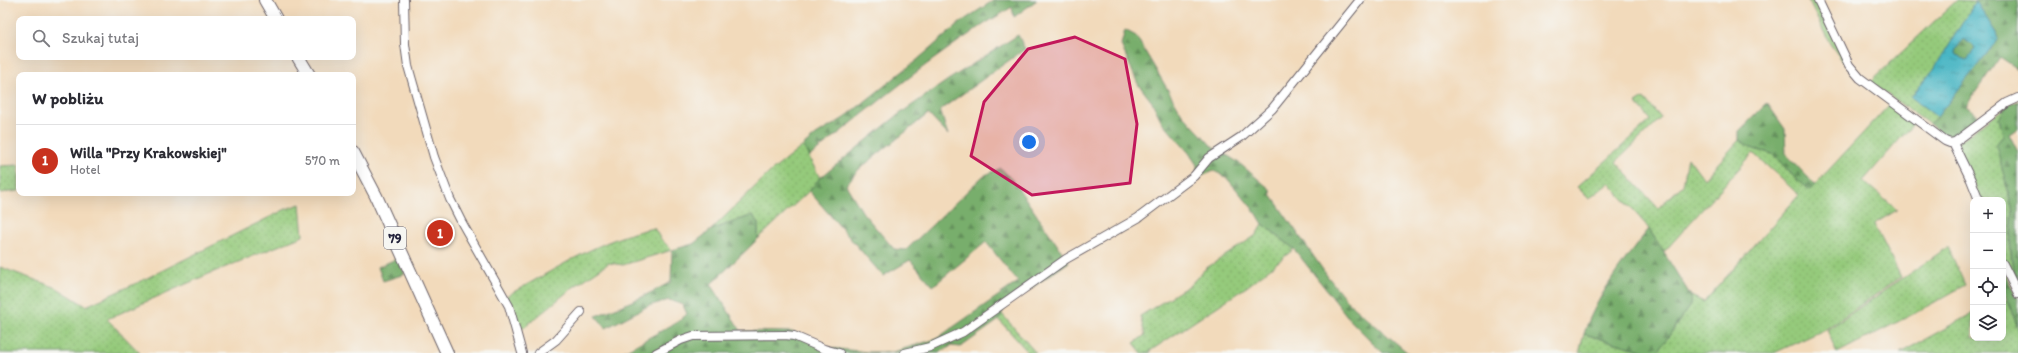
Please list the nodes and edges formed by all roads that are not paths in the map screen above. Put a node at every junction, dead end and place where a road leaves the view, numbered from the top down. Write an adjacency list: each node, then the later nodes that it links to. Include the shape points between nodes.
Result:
1 (265, 0): 5 (main road)
2 (404, 0): 16 (street, via 407,60 434,156 462,223 509,306)
3 (1360, 0): 20 (street, via 1272,110 1241,137 1209,158 1194,176 1138,218 1066,259 963,332 930,347)
4 (1818, 0): 9 (street, via 1849,65 1860,78 1945,141)
5 (274, 16)
6 (300, 60): 7 (main road)
7 (307, 72)
8 (2018, 98): 9 (street, via 2007,103)
9 (1953, 143): 11 (street)
10 (356, 158): 15 (main road, 79)
11 (1978, 197)
12 (2006, 269): 13 (street)
13 (2018, 294)
14 (581, 312): 17 (street, via 552,345)
15 (448, 353)
16 (522, 353)
17 (538, 353)
18 (656, 353): 19 (street, via 693,336 774,334 794,336)
19 (840, 353)
20 (905, 353)

